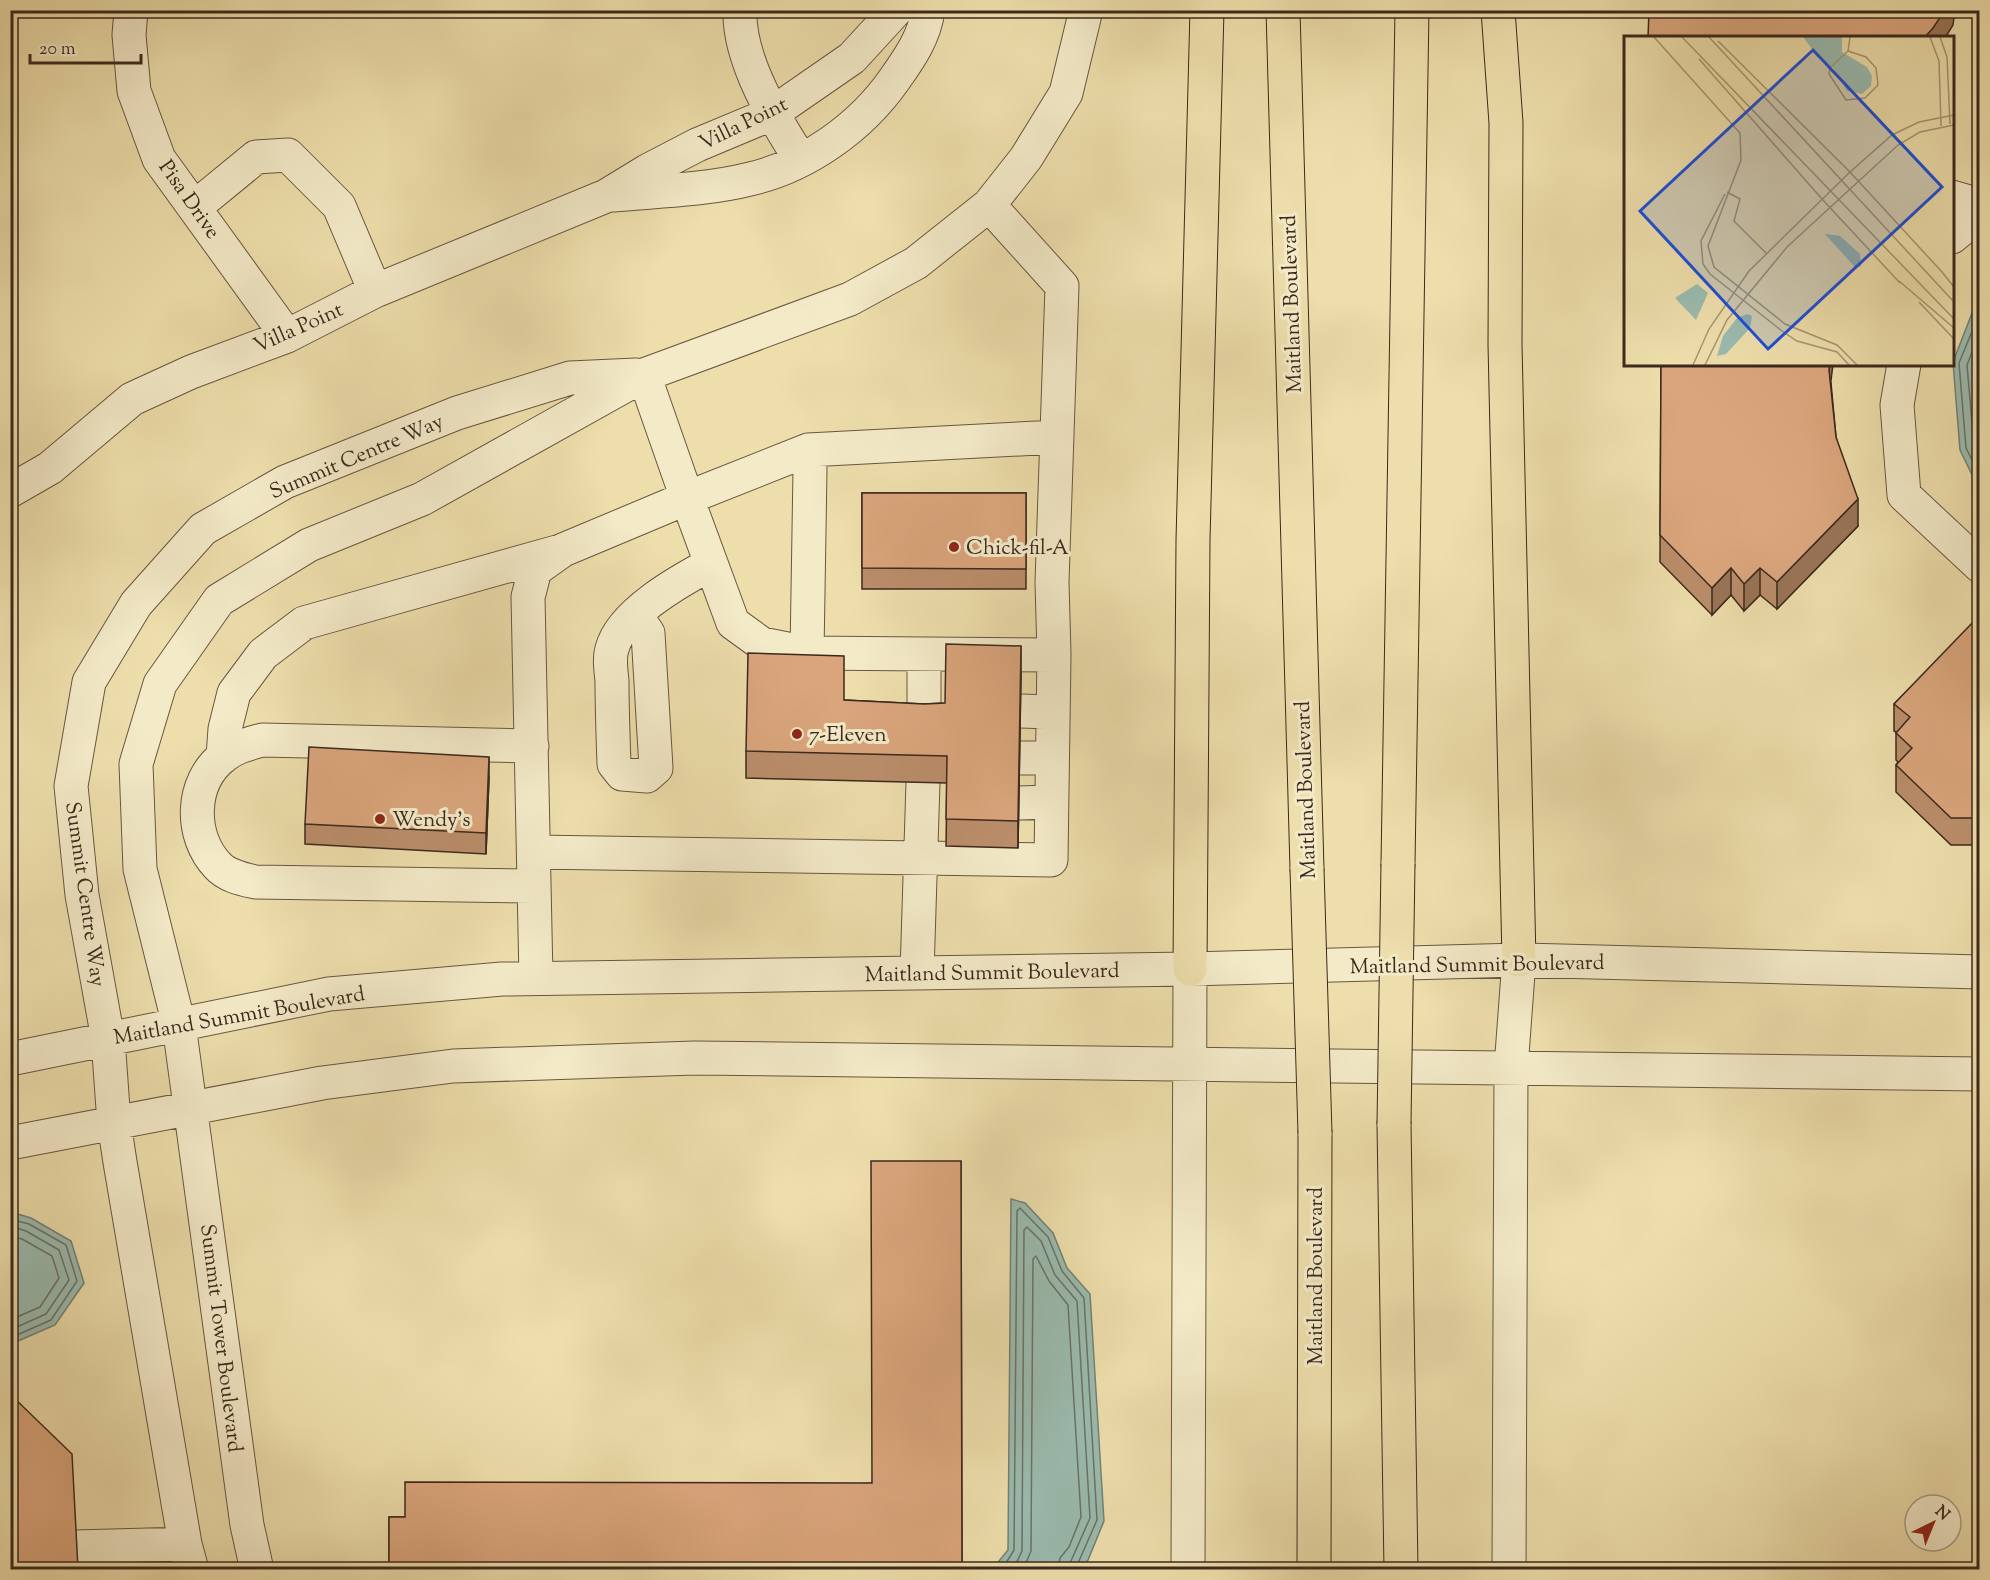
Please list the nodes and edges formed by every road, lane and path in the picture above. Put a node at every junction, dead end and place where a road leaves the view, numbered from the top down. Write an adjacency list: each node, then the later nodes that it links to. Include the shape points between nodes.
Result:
1 (131, 10): 16 (street, Pisa Drive, via 134,91 159,159)
2 (740, 10): 10 (street, via 741,36)
3 (896, 10): 10 (street, Villa Point, via 852,58)
4 (928, 10): 11 (street, Villa Point, via 926,26 884,94 837,138)
5 (1086, 10): 14 (street, Summit Centre Way, via 1066,93 1026,158)
6 (1207, 10): 48 (highway, via 1193,540)
7 (1283, 10): 65 (highway, Maitland Boulevard, bridge, via 1315,1133)
8 (1412, 10): 66 (highway, bridge, via 1394,1124)
9 (1498, 10): 47 (highway, via 1506,123 1505,344)
10 (771, 114): 11 (street); 12 (street, Villa Point, via 687,150)
11 (801, 160): 12 (street, Villa Point, via 751,179)
12 (606, 196): 19 (street, Villa Point)
13 (1954, 197): 15 (street)
14 (989, 205): 22 (street, Summit Centre Way, via 916,263 850,300); 23 (street, via 1062,286)
15 (1980, 205)
16 (195, 207): 19 (street, via 256,157 288,155 339,206); 20 (street, Pisa Drive)
17 (1980, 214): 18 (street)
18 (1954, 236)
19 (375, 291): 20 (street, Villa Point)
20 (288, 336): 25 (street, Villa Point, via 132,399 50,468)
21 (1904, 366): 29 (street, via 1897,405 1904,495)
22 (644, 375): 26 (street); 52 (street, Summit Centre Way, via 422,499 309,545 219,600 160,684 136,764 140,869); 53 (street, Summit Centre Way, via 570,378 536,388 457,413 285,482 203,529 136,604 89,682 71,786 82,895)
23 (1058, 437): 24 (street); 33 (street, via 1052,582)
24 (808, 450): 26 (street); 31 (street)
25 (10, 491)
26 (687, 498): 27 (street); 28 (street)
27 (563, 550): 37 (street, via 535,570 528,597); 38 (street, via 304,623 263,654 234,693)
28 (711, 564): 30 (street, via 665,588); 31 (street, via 733,623 762,644)
29 (1980, 567)
30 (636, 616)
31 (807, 653): 32 (street)
32 (924, 655): 33 (street); 36 (street)
33 (1054, 655): 35 (street)
34 (1020, 711): 35 (street)
35 (1053, 712): 40 (street)
36 (931, 719)
37 (532, 746): 38 (street, via 262,740 240,746); 44 (street)
38 (223, 757): 46 (street, via 205,776 197,802 197,828 206,851 219,868 237,878 255,882)
39 (1019, 758): 40 (street)
40 (1052, 758): 42 (street)
41 (931, 795): 45 (street)
42 (1051, 802): 43 (street); 45 (street, via 1052,860)
43 (1018, 803)
44 (534, 852): 45 (street); 46 (street)
45 (922, 859): 50 (street)
46 (534, 886): 51 (street)
47 (1519, 960): 48 (street, Maitland Summit Boulevard); 49 (street, Maitland Summit Boulevard); 56 (street)
48 (1190, 969): 50 (street, Maitland Summit Boulevard); 55 (street)
49 (1980, 972)
50 (916, 973): 51 (street, Maitland Summit Boulevard)
51 (536, 978): 52 (street, Maitland Summit Boulevard, via 329,994)
52 (179, 1025): 53 (street, Maitland Summit Boulevard); 58 (street, Summit Centre Way)
53 (108, 1039): 54 (street, Maitland Summit Boulevard); 59 (street, Summit Centre Way)
54 (10, 1059)
55 (1189, 1065): 56 (street); 58 (street, via 695,1058 453,1066 322,1083); 64 (street)
56 (1511, 1068): 57 (street); 67 (street)
57 (1980, 1074)
58 (192, 1107): 59 (street); 63 (street, Summit Tower Boulevard, via 247,1525)
59 (114, 1123): 60 (street); 62 (street)
60 (10, 1143)
61 (75, 1548): 62 (street)
62 (188, 1557)
63 (257, 1569)
64 (1188, 1569)
65 (1314, 1569)
66 (1401, 1569)
67 (1509, 1569)

